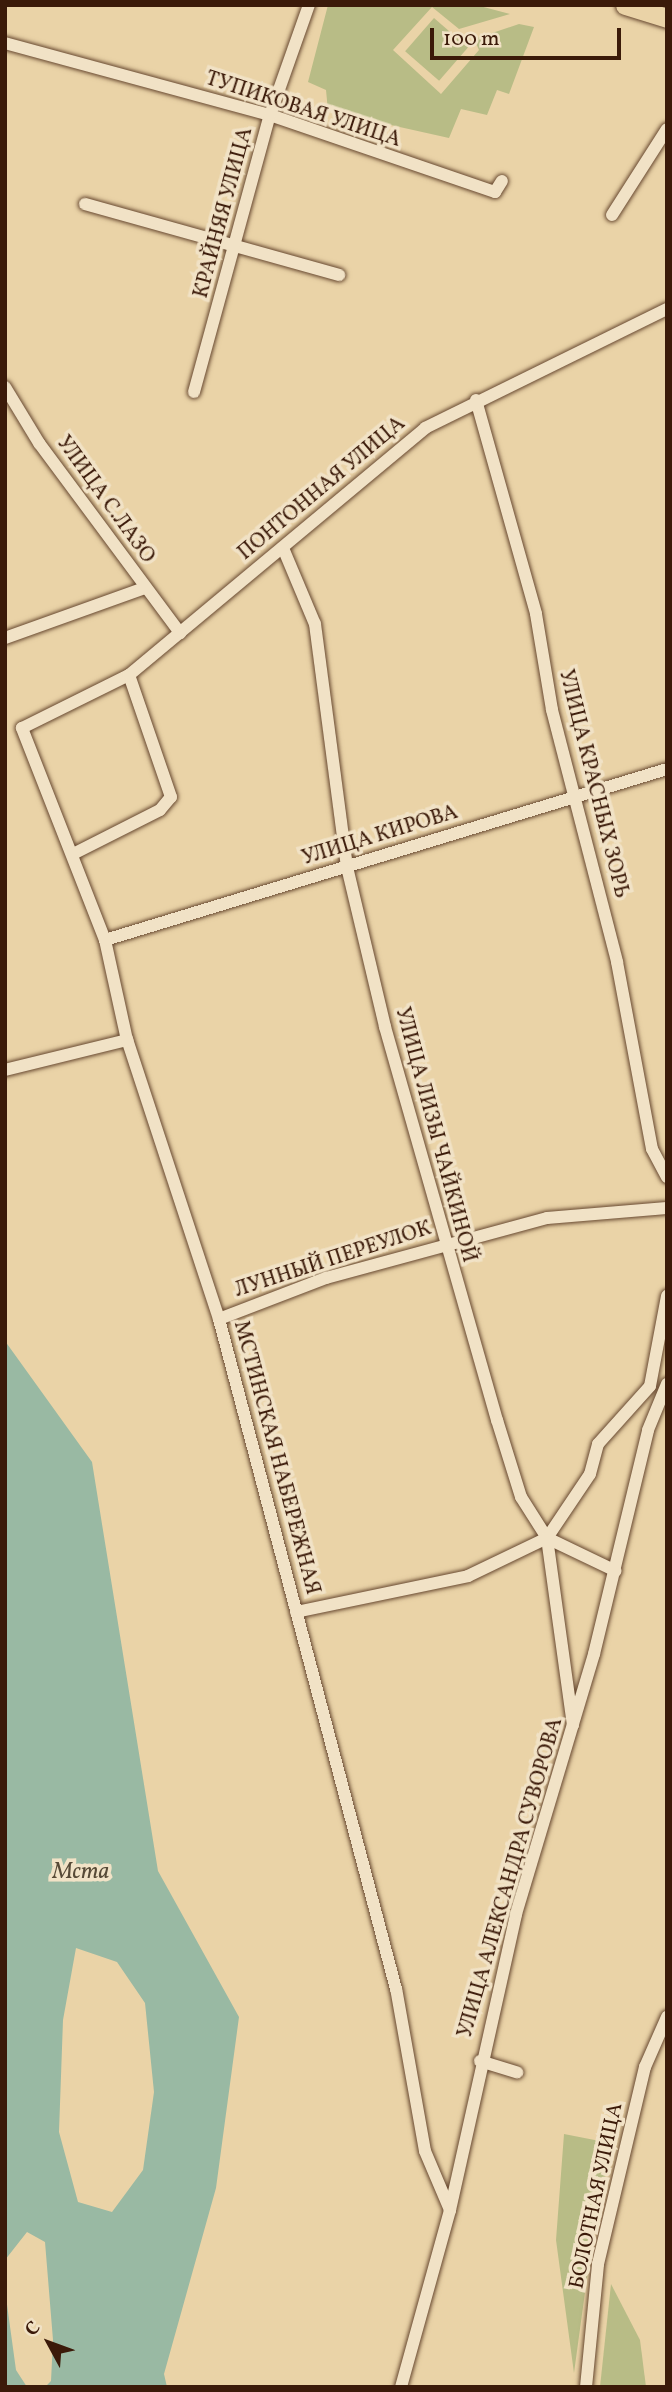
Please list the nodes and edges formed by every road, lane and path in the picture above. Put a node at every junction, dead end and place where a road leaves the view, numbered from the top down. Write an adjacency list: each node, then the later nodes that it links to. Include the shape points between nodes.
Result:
1 (309, 5): 5 (street, КРАЙНЯЯ УЛИЦА)
2 (625, 5): 3 (main road)
3 (667, 18)
4 (5, 43): 5 (street, ТУПИКОВАЯ УЛИЦА)
5 (270, 115): 7 (street, ТУПИКОВАЯ УЛИЦА, via 495,192); 10 (street, КРАЙНЯЯ УЛИЦА)
6 (667, 129): 9 (street)
7 (502, 181)
8 (85, 204): 10 (street)
9 (612, 215)
10 (238, 244): 11 (street); 14 (street, КРАЙНЯЯ УЛИЦА)
11 (339, 275)
12 (667, 309): 15 (street, ПОНТОННАЯ УЛИЦА)
13 (5, 387): 17 (street, УЛИЦА С.ЛАЗО)
14 (194, 392)
15 (476, 400): 16 (street, ПОНТОННАЯ УЛИЦА, via 425,428); 23 (street, УЛИЦА КРАСНЫХ ЗОРЬ, via 536,614 552,710)
16 (284, 548): 18 (street, ПОНТОННАЯ УЛИЦА); 25 (street, УЛИЦА ЛИЗЫ ЧАЙКИНОЙ, via 315,624)
17 (145, 588): 18 (street, УЛИЦА С.ЛАЗО); 19 (street)
18 (180, 633): 20 (street, ПОНТОННАЯ УЛИЦА)
19 (5, 638)
20 (129, 675): 21 (street, ПОНТОННАЯ УЛИЦА); 24 (street, via 171,797 160,810)
21 (22, 728): 24 (street, МСТИНСКАЯ НАБЕРЕЖНАЯ)
22 (667, 769): 23 (street, УЛИЦА КИРОВА)
23 (576, 797): 25 (street, УЛИЦА КИРОВА); 29 (street, УЛИЦА КРАСНЫХ ЗОРЬ, via 617,962 652,1149)
24 (75, 853): 26 (street, МСТИНСКАЯ НАБЕРЕЖНАЯ)
25 (347, 867): 26 (street, УЛИЦА КИРОВА); 31 (street, УЛИЦА ЛИЗЫ ЧАЙКИНОЙ)
26 (105, 940): 27 (street, МСТИНСКАЯ НАБЕРЕЖНАЯ)
27 (127, 1040): 28 (street); 33 (street, МСТИНСКАЯ НАБЕРЕЖНАЯ)
28 (5, 1070)
29 (667, 1177)
30 (667, 1209): 31 (street, ЛУННЫЙ ПЕРЕУЛОК, via 547,1218)
31 (444, 1244): 33 (street, ЛУННЫЙ ПЕРЕУЛОК, via 326,1278); 35 (street, УЛИЦА ЛИЗЫ ЧАЙКИНОЙ, via 522,1497)
32 (667, 1296): 35 (street, via 650,1386 598,1444 590,1474)
33 (219, 1319): 37 (street, МСТИНСКАЯ НАБЕРЕЖНАЯ)
34 (667, 1384): 36 (street, УЛИЦА АЛЕКСАНДРА СУВОРОВА, via 648,1430)
35 (547, 1538): 36 (street); 37 (street, via 468,1576); 38 (street, УЛИЦА ЛИЗЫ ЧАЙКИНОЙ)
36 (616, 1571): 38 (street, УЛИЦА АЛЕКСАНДРА СУВОРОВА)
37 (296, 1612): 42 (street, МСТИНСКАЯ НАБЕРЕЖНАЯ, via 396,1989 425,2151)
38 (573, 1725): 40 (street, УЛИЦА АЛЕКСАНДРА СУВОРОВА)
39 (667, 2017): 44 (street, БОЛОТНАЯ УЛИЦА, via 645,2067 598,2264)
40 (480, 2061): 41 (street); 42 (street, УЛИЦА АЛЕКСАНДРА СУВОРОВА)
41 (517, 2072)
42 (450, 2210): 43 (street, УЛИЦА АЛЕКСАНДРА СУВОРОВА)
43 (401, 2387)
44 (586, 2387)

